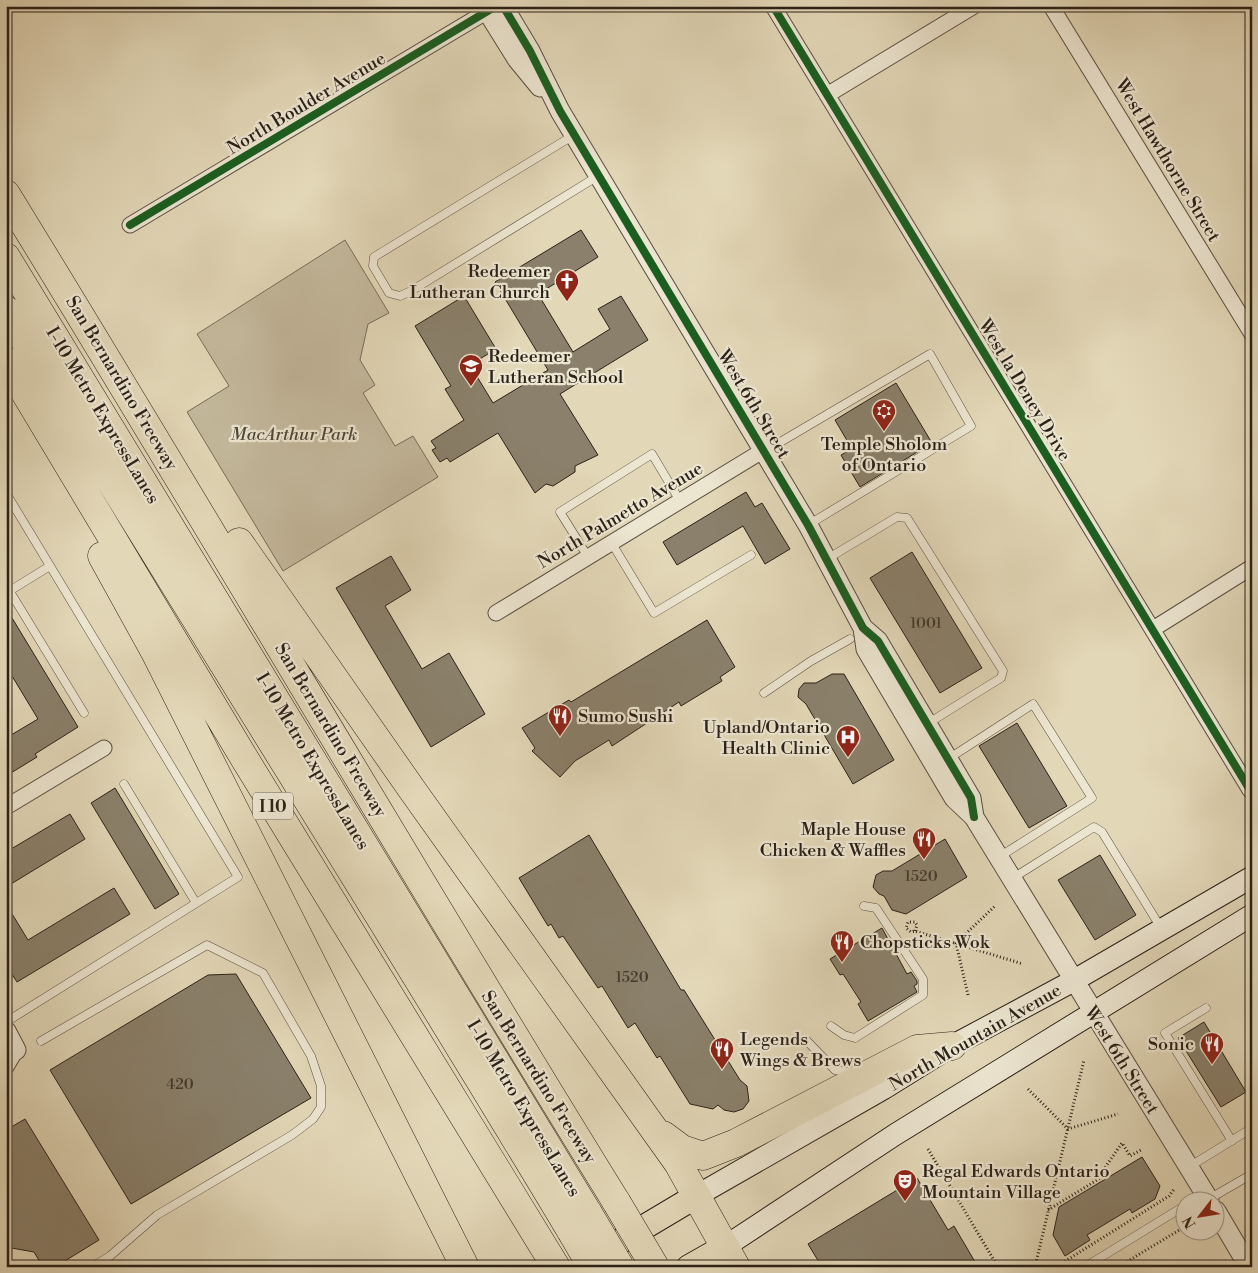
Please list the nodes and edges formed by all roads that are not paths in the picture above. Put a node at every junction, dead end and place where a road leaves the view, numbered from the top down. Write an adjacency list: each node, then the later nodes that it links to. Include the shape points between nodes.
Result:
1 (773, 6): 5 (street, West la Deney Drive)
2 (974, 6): 5 (street)
3 (1052, 6): 12 (street, West Hawthorne Street)
4 (493, 8): 6 (street, West 6th Street, via 517,59 560,111); 9 (street, North Boulder Avenue)
5 (827, 95): 30 (street, West la Deney Drive)
6 (574, 135): 7 (street, West 6th Street); 7 (lane, via 374,257 374,266 389,292 400,296 412,291)
7 (598, 175): 16 (street, West 6th Street)
8 (6, 194): 15 (highway, San Bernardino Freeway)
9 (130, 225)
10 (6, 257): 29 (highway, I-10 Metro ExpressLanes)
11 (6, 310): 26 (highway, I-10 Metro ExpressLanes)
12 (1252, 334)
13 (6, 361): 37 (highway, I 10)
14 (6, 394): 76 (highway, via 103,558 154,652)
15 (130, 396): 49 (highway, San Bernardino Freeway); 62 (highway, via 167,424 256,568)
16 (764, 450): 18 (street, North Palmetto Avenue); 19 (street, West 6th Street); 19 (lane, via 930,354 971,426)
17 (6, 493): 24 (lane)
18 (680, 501): 20 (street, North Palmetto Avenue); 22 (lane, via 652,454 560,512)
19 (808, 524): 23 (street, West 6th Street)
20 (611, 542): 21 (lane, via 654,613); 22 (street, North Palmetto Avenue)
21 (752, 555)
22 (588, 557): 28 (street, North Palmetto Avenue)
23 (827, 559): 31 (street, West 6th Street); 34 (lane, via 897,517 907,518 1003,671 1001,678)
24 (50, 566): 27 (lane); 45 (lane, via 238,877)
25 (1252, 567): 30 (street)
26 (168, 577): 37 (highway); 71 (highway, I-10 Metro ExpressLanes, via 447,1024)
27 (7, 589): 33 (lane)
28 (496, 613)
29 (230, 624): 49 (highway); 71 (highway, I-10 Metro ExpressLanes)
30 (1153, 629): 39 (street, West la Deney Drive)
31 (857, 634): 32 (lane); 34 (street, West 6th Street, via 878,641); 41 (street, West 6th Street, via 954,798)
32 (764, 693)
33 (84, 713)
34 (927, 724): 36 (street, West 6th Street)
35 (104, 748): 40 (street)
36 (948, 759): 41 (street, West 6th Street, via 972,798); 42 (lane, via 1033,704 1092,798)
37 (246, 761): 74 (highway, I 10)
38 (124, 784): 45 (lane)
39 (1250, 790)
40 (6, 807)
41 (974, 817): 42 (street, West 6th Street)
42 (1000, 857): 44 (street, West 6th Street)
43 (1252, 876): 48 (main road, North Mountain Avenue)
44 (1013, 878): 48 (lane, via 1094,827 1102,832); 50 (street, West 6th Street)
45 (196, 903): 53 (lane)
46 (864, 906): 54 (lane, via 876,908 885,919 923,979 923,995 855,1038)
47 (1252, 915): 52 (main road)
48 (1162, 930): 50 (main road, North Mountain Avenue)
49 (480, 981): 80 (highway, San Bernardino Freeway, bridge)
50 (1073, 981): 52 (street, West 6th Street); 58 (main road, North Mountain Avenue)
51 (1206, 1008): 64 (lane, via 1165,1033)
52 (1092, 1012): 65 (street, West 6th Street); 73 (main road, via 896,1134)
53 (6, 1022)
54 (831, 1026)
55 (6, 1031): 59 (street)
56 (806, 1040): 61 (lane, via 835,1070)
57 (41, 1041): 75 (lane, via 207,945 263,973 311,1056 321,1086 321,1108 313,1119 292,1135 157,1215 110,1256)
58 (952, 1046): 61 (highway, via 917,1049); 69 (main road, North Mountain Avenue, via 883,1090)
59 (16, 1050): 60 (street)
60 (6, 1067)
61 (868, 1075): 62 (highway, via 736,1144 703,1156 682,1149)
62 (653, 1128): 69 (highway)
63 (1252, 1128): 64 (lane)
64 (1232, 1140): 65 (lane)
65 (1189, 1167): 67 (street, West 6th Street)
66 (1252, 1174): 68 (lane)
67 (1202, 1190)
68 (1225, 1190)
69 (698, 1195): 73 (highway); 77 (main road)
70 (1176, 1211): 82 (lane)
71 (579, 1222): 78 (highway, I-10 Metro ExpressLanes, bridge); 79 (highway, I-10 Metro ExpressLanes, bridge)
72 (1226, 1229): 83 (street, West 6th Street)
73 (731, 1256): 81 (main road)
74 (550, 1257)
75 (92, 1267)
76 (465, 1267)
77 (578, 1267)
78 (592, 1267)
79 (620, 1267)
80 (655, 1267)
81 (689, 1267)
82 (1084, 1267)
83 (1250, 1267)

